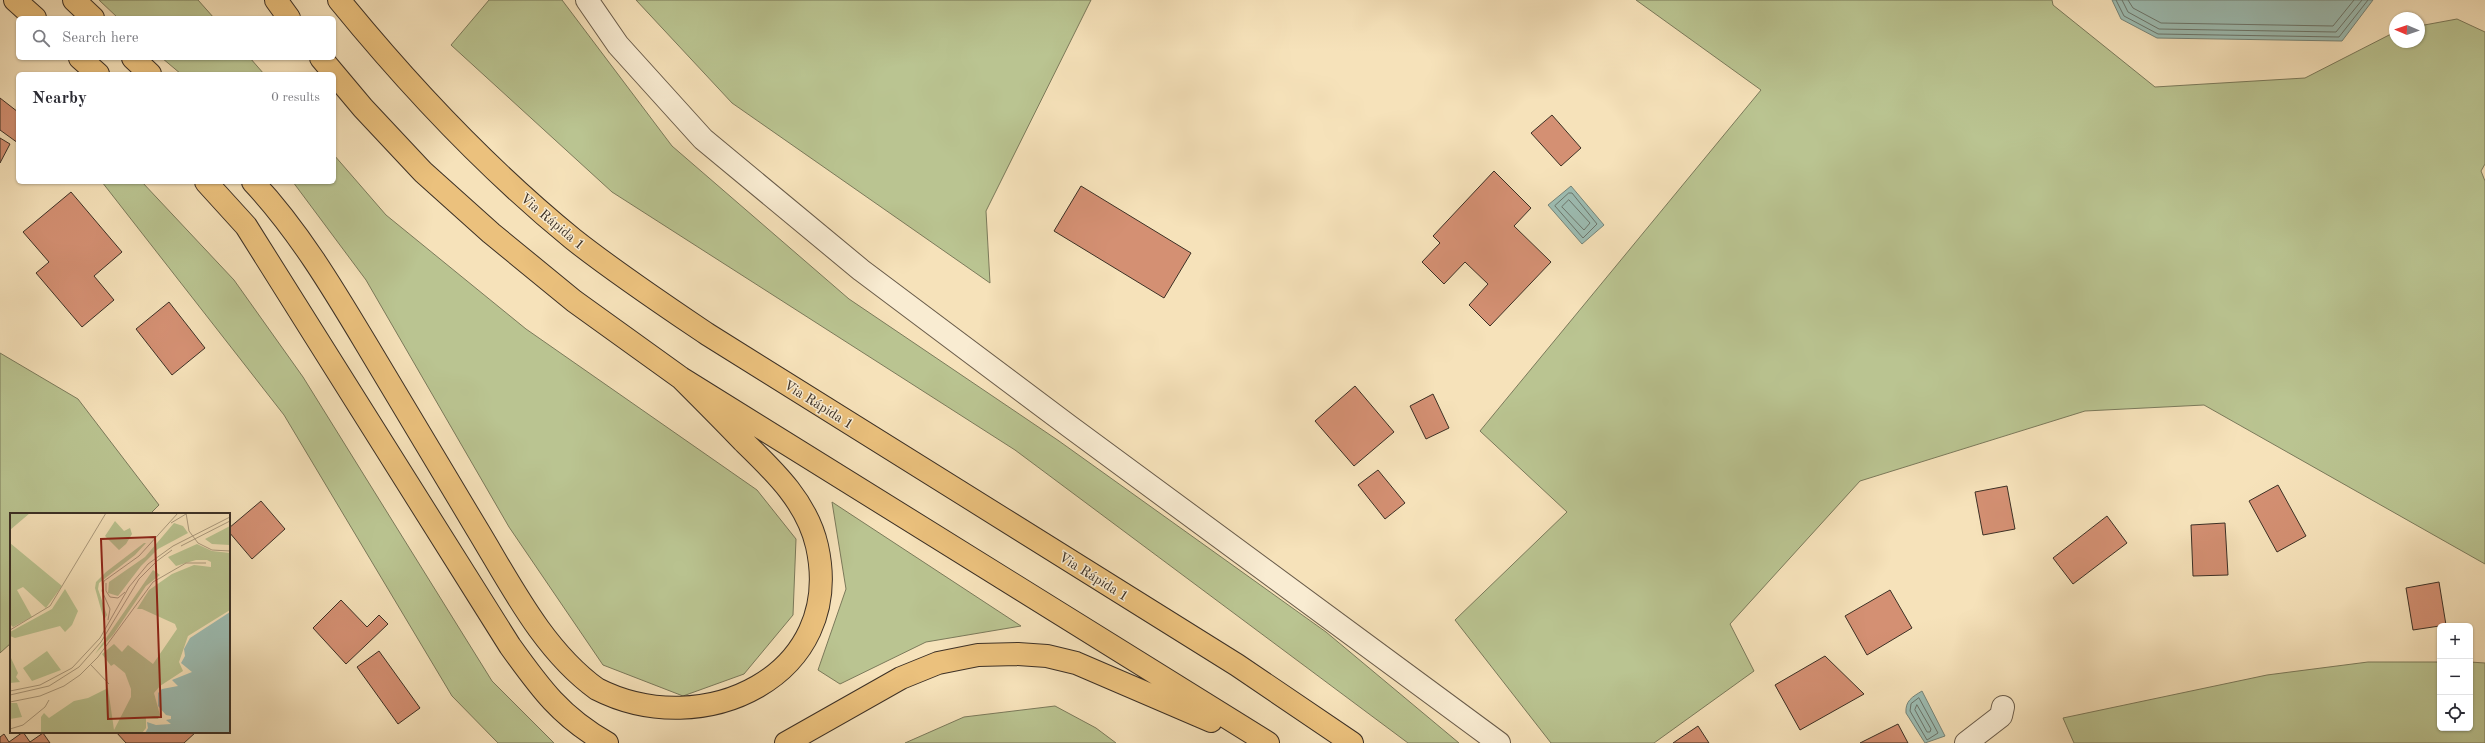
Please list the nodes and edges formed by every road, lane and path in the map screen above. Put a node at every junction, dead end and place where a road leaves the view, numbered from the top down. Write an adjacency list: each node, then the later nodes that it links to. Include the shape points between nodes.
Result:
1 (15, 0): 6 (highway)
2 (74, 0): 7 (highway)
3 (276, 0): 8 (highway)
4 (339, 0): 24 (highway, Via Rápida 1, via 387,60 452,130 574,239 639,288 707,334 1237,665)
5 (587, 0): 25 (street, via 618,45 703,139 861,270)
6 (33, 16)
7 (91, 16)
8 (288, 16)
9 (82, 60): 12 (highway)
10 (135, 60): 13 (highway)
11 (323, 60): 14 (highway)
12 (96, 72)
13 (148, 72)
14 (333, 72)
15 (336, 76): 18 (highway, via 423,172 486,228 574,301)
16 (208, 184): 20 (highway, via 246,226 535,681 561,711 587,732)
17 (255, 184): 18 (highway, via 275,206 343,305 527,612 568,664 596,689 620,703 672,718 700,717 726,711 772,686 791,667 806,646 820,597 821,571 817,545 796,497)
18 (681, 378): 23 (highway)
19 (2003, 707): 26 (street, via 2001,716)
20 (607, 743)
21 (786, 743): 22 (highway, via 901,678 938,663 978,655 1018,654 1047,656 1076,663)
22 (1263, 743)
23 (1268, 743)
24 (1352, 743)
25 (1499, 743)
26 (1966, 743)

